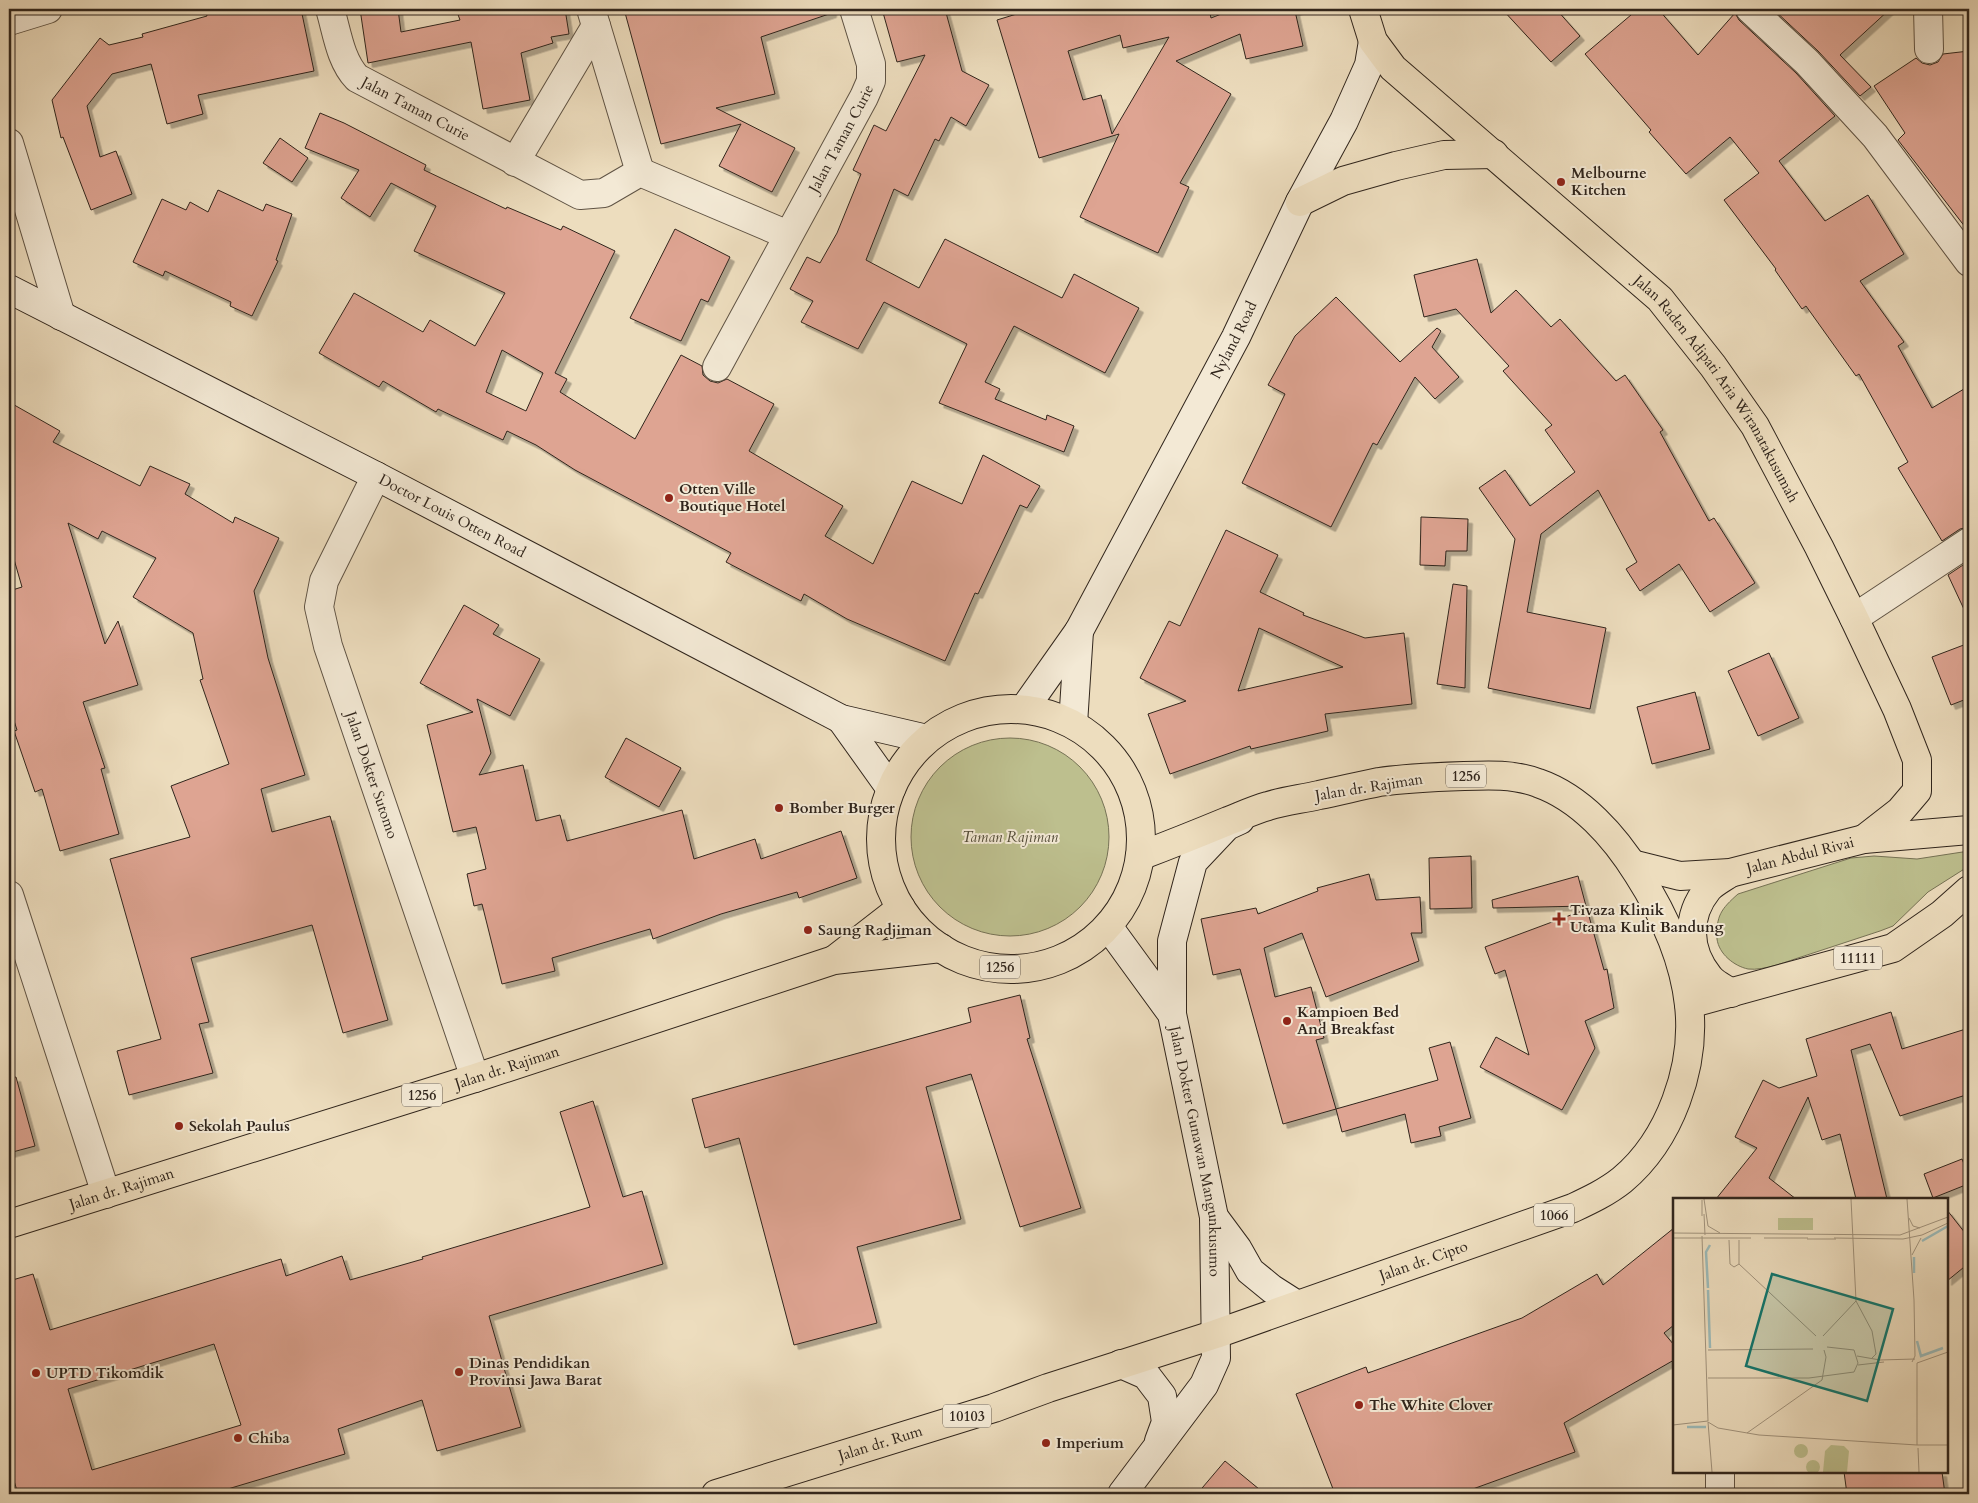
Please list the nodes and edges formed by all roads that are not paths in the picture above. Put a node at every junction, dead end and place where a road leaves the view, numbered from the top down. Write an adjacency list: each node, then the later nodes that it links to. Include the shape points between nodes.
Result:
1 (48, 9): 8 (main road)
2 (330, 9): 13 (main road, Jalan Taman Curie, via 344,59 357,78)
3 (854, 9): 16 (main road, Jalan Taman Curie, via 871,64 871,81)
4 (1363, 9): 9 (main road, Jalan Raden Adipati Aria Wiranatakusumah)
5 (1750, 9): 17 (main road, via 1807,62 1875,136)
6 (1928, 9): 10 (main road)
7 (593, 18): 13 (main road); 14 (main road)
8 (12, 20)
9 (1373, 41): 12 (main road, Jalan Raden Adipati Aria Wiranatakusumah, via 1393,68); 15 (main road, Nyland Road, via 1369,65 1344,121)
10 (1929, 49)
11 (9, 143): 19 (main road)
12 (1494, 154): 15 (main road, via 1444,156 1396,166 1343,180); 23 (main road, Jalan Raden Adipati Aria Wiranatakusumah, via 1660,298 1713,366 1755,426)
13 (515, 162): 14 (main road, Jalan Taman Curie, via 580,195 604,193)
14 (640, 172): 16 (main road)
15 (1300, 202): 24 (main road, Nyland Road, via 1236,337)
16 (788, 235): 20 (main road, Jalan Taman Curie)
17 (1969, 262)
18 (9, 289): 19 (main road, Doctor Louis Otten Road)
19 (60, 316): 21 (main road, Doctor Louis Otten Road)
20 (717, 367)
21 (376, 476): 26 (main road, Doctor Louis Otten Road); 45 (main road, Jalan Dokter Sutomo, via 324,581 319,607 328,646)
22 (1969, 542): 23 (main road)
23 (1854, 618): 32 (main road, Jalan Raden Adipati Aria Wiranatakusumah, via 1917,760 1918,791 1900,811)
24 (1080, 631): 25 (main road, Nyland Road); 27 (main road, Nyland Road)
25 (1024, 709): 27 (main road, 1256); 28 (main road, 1256, via 973,715 956,721)
26 (841, 719): 28 (main road, Doctor Louis Otten Road); 29 (main road, Doctor Louis Otten Road)
27 (1073, 724): 33 (main road, 1256, via 1102,745 1123,772 1140,821)
28 (927, 739): 29 (main road, 1256, via 900,770)
29 (891, 789): 38 (main road, 1256, via 884,809 881,850 889,883)
30 (1268, 806): 33 (main road, Jalan dr. Rajiman / 1256); 34 (main road, Jalan dr. Rajiman / 1256, via 1378,782 1490,774 1513,776 1538,782 1572,801 1605,831); 44 (main road, via 1227,826 1193,862 1172,941)
31 (1969, 830): 32 (main road, Jalan Abdul Rivai)
32 (1864, 839): 35 (main road, Jalan Abdul Rivai)
33 (1140, 856): 39 (main road, 1256, via 1131,889)
34 (1632, 864): 35 (main road, Jalan Abdul Rivai, via 1680,876); 43 (main road, Jalan dr. Rajiman / 1256, via 1657,904 1666,926)
35 (1730, 873): 42 (main road, via 1709,888 1695,909 1691,934 1696,958 1710,979)
36 (1969, 890): 42 (main road, 11111, via 1942,914 1892,948)
37 (9, 895): 46 (main road)
38 (900, 908): 40 (main road, 1256); 41 (main road, Jalan dr. Rajiman / 1256)
39 (1110, 929): 40 (main road, 1256, via 1058,959 1025,968 990,966 957,957); 44 (main road, Jalan Dokter Gunawan Mangunkusumo)
40 (941, 948): 41 (main road, Jalan dr. Rajiman / 1256)
41 (834, 960): 45 (main road, Jalan dr. Rajiman / 1256)
42 (1731, 993): 43 (main road, 11111)
43 (1689, 1004): 49 (main road, Jalan dr. Cipto / 1066, via 1688,1050 1679,1091 1652,1146 1623,1178 1592,1200 1573,1208)
44 (1172, 1014): 47 (main road, Jalan Dokter Gunawan Mangunkusumo)
45 (475, 1078): 46 (main road, Jalan dr. Rajiman / 1256)
46 (106, 1194): 48 (main road, Jalan dr. Rajiman / 1256)
47 (1214, 1217): 49 (main road, via 1250,1271); 50 (main road, Jalan Dokter Gunawan Mangunkusumo)
48 (9, 1224)
49 (1297, 1305): 50 (main road, Jalan dr. Cipto / 1066)
50 (1216, 1334): 51 (main road, Jalan dr. Rum / 10103); 52 (main road, via 1216,1358 1204,1385)
51 (1121, 1364): 52 (main road, via 1146,1374 1162,1396 1166,1422); 54 (main road, Jalan dr. Rum / 10103, via 994,1408)
52 (1156, 1447): 55 (main road)
53 (1720, 1473): 56 (main road)
54 (716, 1494)
55 (1122, 1494)
56 (1720, 1494)

